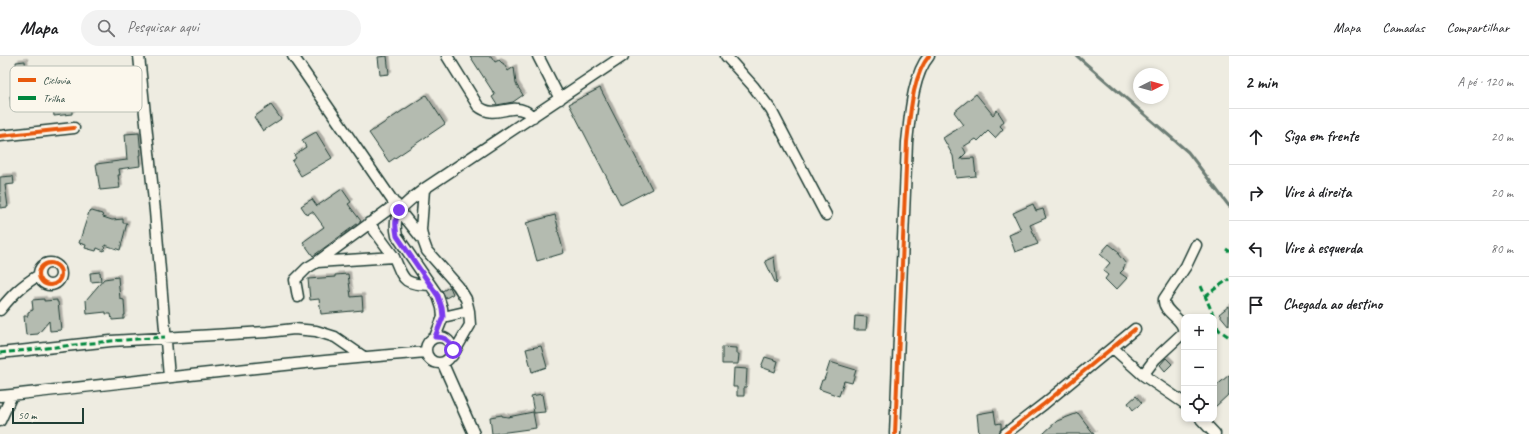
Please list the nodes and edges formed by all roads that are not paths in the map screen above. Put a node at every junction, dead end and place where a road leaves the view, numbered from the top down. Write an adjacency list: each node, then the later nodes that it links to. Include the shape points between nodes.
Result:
1 (139, 56): 8 (street)
2 (293, 56): 15 (street)
3 (448, 56): 11 (street, via 482,110 492,112 520,109)
4 (538, 56): 10 (street)
5 (623, 56): 10 (street)
6 (726, 56): 16 (street, via 771,110)
7 (929, 56): 45 (street, via 911,105 907,142)
8 (140, 66)
9 (142, 85): 29 (street)
10 (560, 99): 11 (street)
11 (533, 117): 14 (street)
12 (74, 128): 13 (street)
13 (0, 136)
14 (424, 190): 15 (street); 18 (street, via 421,230)
15 (397, 207): 17 (street); 18 (street); 23 (street, via 397,236)
16 (826, 215)
17 (369, 224): 20 (street); 21 (street)
18 (423, 240): 26 (street, via 427,251 458,286 466,299)
19 (1196, 245): 37 (street, via 1163,303 1182,325 1182,333 1155,359)
20 (394, 257): 21 (street); 23 (street, via 407,282)
21 (317, 262): 24 (street, via 295,280)
22 (38, 275): 25 (street, via 12,294)
23 (430, 285): 27 (street, via 438,296)
24 (298, 297)
25 (0, 310)
26 (469, 311): 27 (street); 34 (street, via 470,325)
27 (443, 317): 30 (street)
28 (1135, 330): 31 (street)
29 (165, 337): 33 (street); 35 (street, via 305,329 335,337); 38 (street)
30 (435, 337): 32 (street, via 426,346); 34 (street, via 447,339 453,350)
31 (1112, 348): 37 (street); 46 (street)
32 (426, 352): 35 (street); 36 (street, via 432,362)
33 (0, 353)
34 (452, 356): 36 (street)
35 (364, 357): 38 (street)
36 (443, 364): 44 (street)
37 (1143, 375): 41 (street)
38 (169, 377): 39 (street)
39 (12, 395): 40 (street); 42 (street)
40 (0, 396)
41 (1181, 401)
42 (0, 421)
43 (1204, 422): 47 (street)
44 (474, 434)
45 (894, 434)
46 (1005, 434)
47 (1215, 434)

